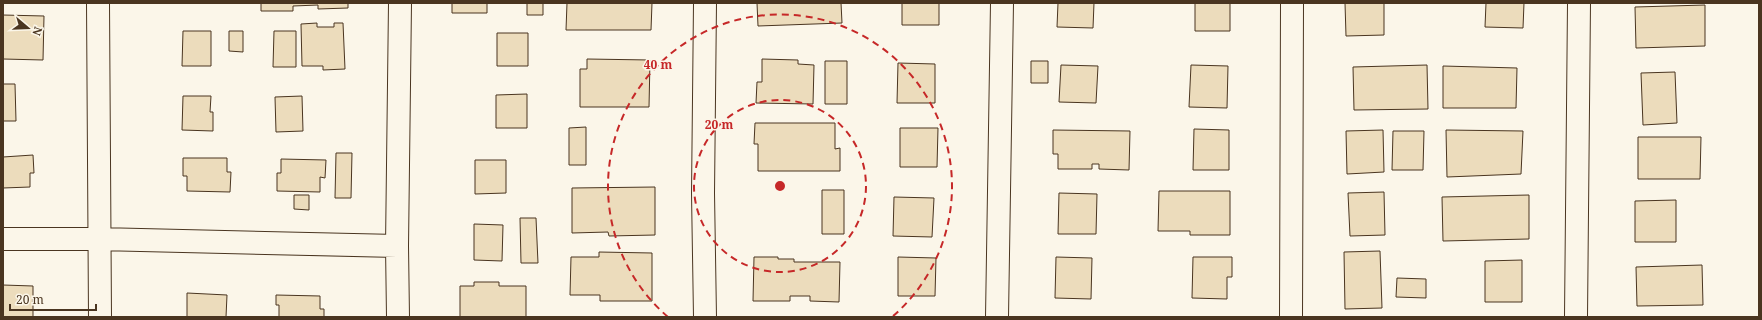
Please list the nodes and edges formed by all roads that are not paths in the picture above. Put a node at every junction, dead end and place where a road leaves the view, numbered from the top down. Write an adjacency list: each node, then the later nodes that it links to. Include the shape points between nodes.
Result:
1 (98, 3): 8 (street)
2 (400, 3): 9 (street)
3 (705, 3): 12 (street)
4 (1002, 3): 13 (street)
5 (1292, 3): 14 (street)
6 (1579, 3): 15 (street)
7 (3, 239): 8 (street)
8 (99, 240): 9 (street); 10 (street)
9 (397, 246): 11 (street)
10 (100, 317)
11 (398, 317)
12 (704, 317)
13 (997, 317)
14 (1290, 317)
15 (1576, 317)

